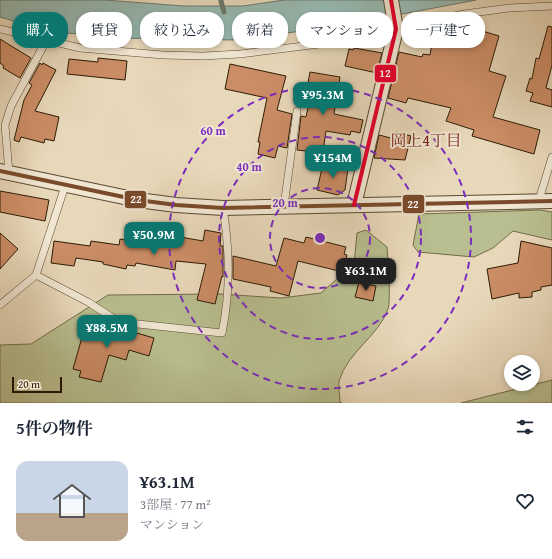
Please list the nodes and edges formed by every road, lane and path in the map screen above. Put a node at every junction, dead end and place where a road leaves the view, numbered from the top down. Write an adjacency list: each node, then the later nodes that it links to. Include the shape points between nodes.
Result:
1 (391, 0): 3 (street)
2 (552, 6): 3 (lane, via 509,8)
3 (396, 26): 6 (lane, via 319,44 240,54 204,56 128,53); 13 (street)
4 (0, 29): 5 (lane)
5 (12, 32)
6 (68, 46)
7 (42, 48): 10 (lane, via 11,106 6,124)
8 (297, 111): 14 (lane)
9 (552, 157): 12 (lane)
10 (4, 172): 11 (street)
11 (64, 186): 15 (street, via 146,201); 16 (lane)
12 (545, 201): 13 (street)
13 (354, 205): 14 (street)
14 (284, 206): 15 (street)
15 (223, 208): 16 (lane, via 229,247 227,308 222,333 119,322 88,302)
16 (36, 275): 17 (lane)
17 (0, 305)

